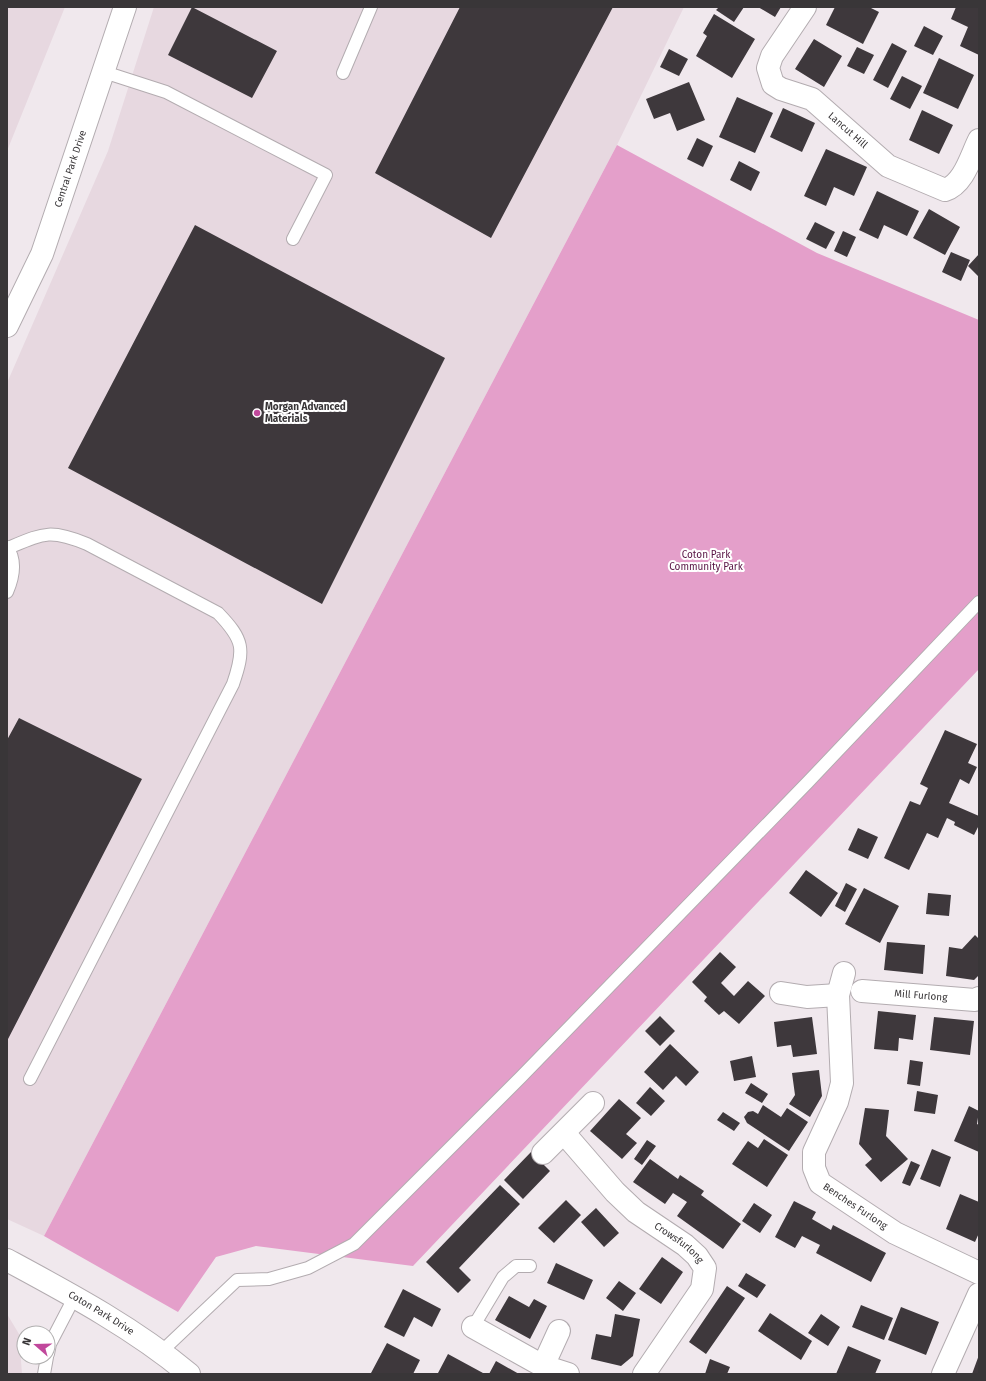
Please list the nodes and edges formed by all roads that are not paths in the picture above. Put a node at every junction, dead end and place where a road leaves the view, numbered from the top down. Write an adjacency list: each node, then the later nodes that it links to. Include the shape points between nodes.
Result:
1 (125, 7): 4 (street, Central Park Drive)
2 (371, 7): 5 (lane)
3 (805, 7): 6 (street, Lancut Hill, via 772,56 768,68 773,84 812,99 888,166 945,190 953,188 959,181)
4 (104, 72): 7 (lane, via 166,92 326,175); 8 (street, Central Park Drive, via 42,254)
5 (343, 73)
6 (979, 140)
7 (293, 239)
8 (7, 326)
9 (8, 548): 10 (lane, via 13,561 12,580); 17 (lane, via 33,537 54,533 80,541 218,612 234,629 240,642 240,664 233,684)
10 (7, 592)
11 (979, 602): 29 (lane, via 526,1072 354,1244 308,1268 269,1279 237,1280)
12 (844, 973): 15 (street, Benches Furlong)
13 (862, 991): 16 (street, Mill Furlong, via 975,1000)
14 (781, 993): 15 (street, via 806,997)
15 (838, 995): 23 (street, Benches Furlong, via 842,1083 837,1102 814,1152 814,1168 820,1183 895,1233)
16 (979, 998)
17 (30, 1079)
18 (593, 1103): 19 (street)
19 (564, 1133): 20 (street); 33 (street, Crowsfurlong, via 625,1202 685,1245 705,1268 702,1289)
20 (543, 1153)
21 (7, 1260): 25 (street, Coton Park Drive)
22 (530, 1266): 26 (lane, via 516,1266 503,1277)
23 (979, 1273)
24 (979, 1294): 34 (street)
25 (75, 1296): 28 (lane); 29 (street, Coton Park Drive)
26 (473, 1327): 30 (street)
27 (559, 1331): 30 (street)
28 (56, 1332)
29 (162, 1351): 31 (street, Coton Park Drive)
30 (543, 1366): 32 (street)
31 (189, 1374)
32 (568, 1374)
33 (644, 1374)
34 (943, 1374)

